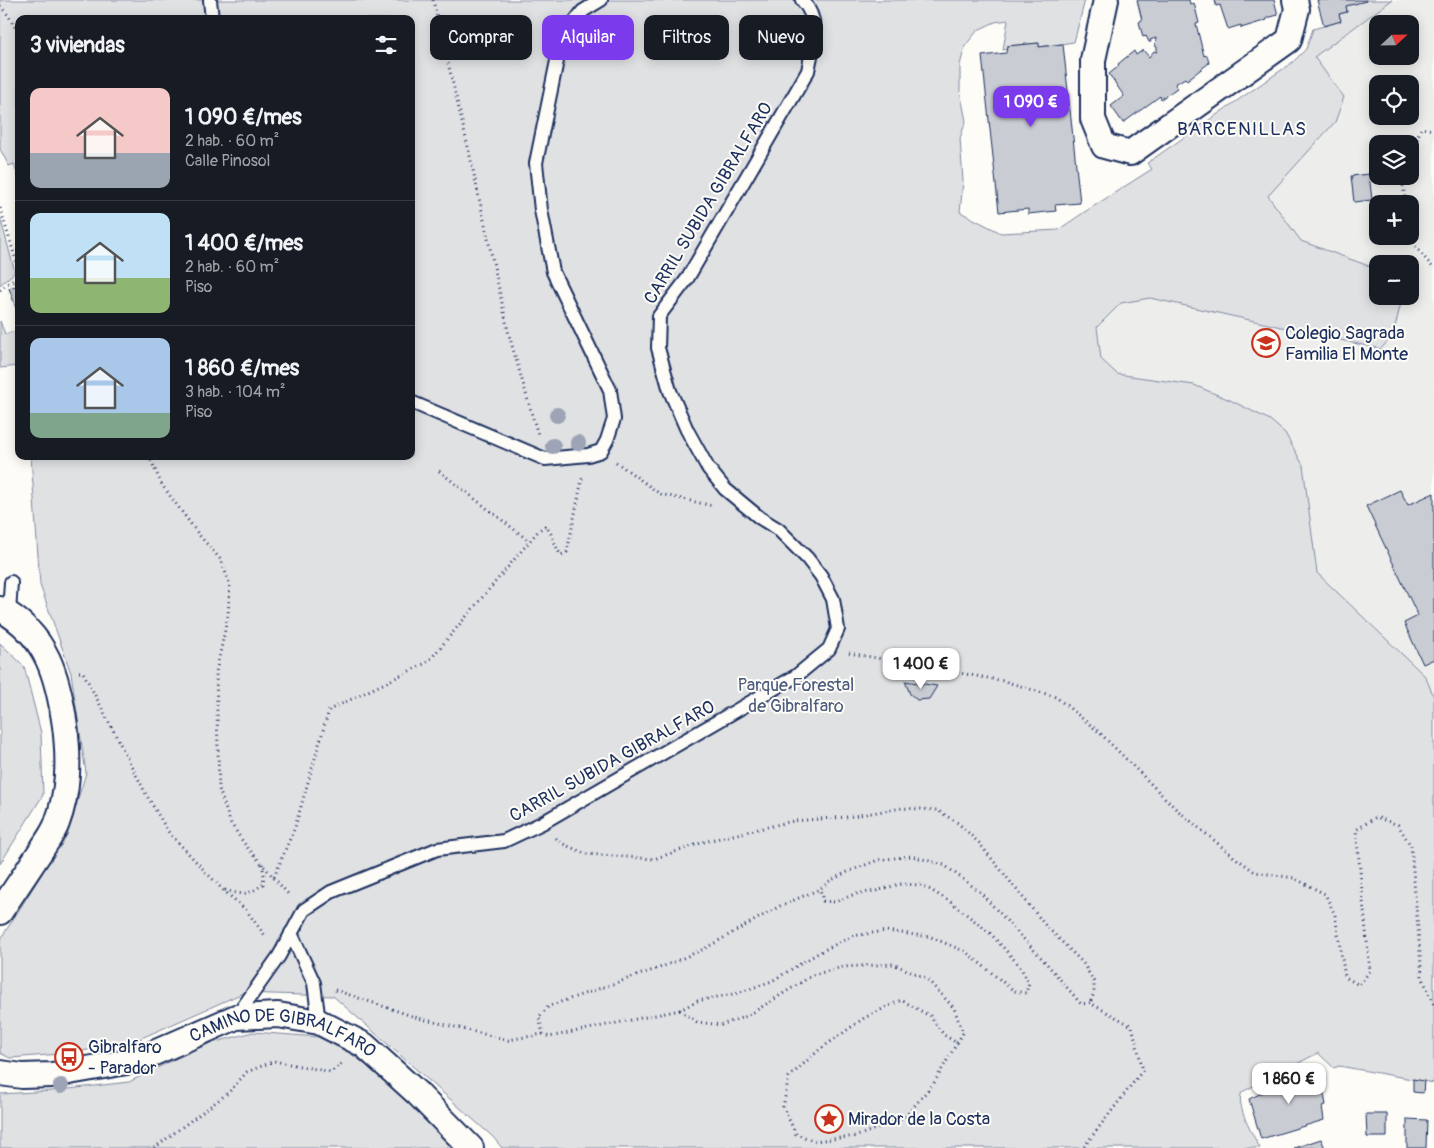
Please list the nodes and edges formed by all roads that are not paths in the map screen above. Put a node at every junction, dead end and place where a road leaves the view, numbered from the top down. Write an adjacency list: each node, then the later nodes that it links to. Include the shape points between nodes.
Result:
1 (210, 0): 6 (lane)
2 (600, 0): 7 (lane, via 583,11 559,51 536,163 553,272 610,390 614,419 607,440 601,451 545,459)
3 (802, 0): 11 (lane, CARRIL SUBIDA GIBRALFARO, via 815,24 808,71 686,279 659,316 658,348 670,391 708,468 725,489 778,529 821,576 833,599 838,630 829,649 796,676 542,823 504,841 437,850 331,892 304,910)
4 (1106, 0): 5 (street, via 1093,60 1092,118 1104,146 1130,153 1289,40 1297,9)
5 (1294, 0)
6 (212, 15)
7 (415, 404)
8 (11, 582): 9 (lane)
9 (4, 611): 10 (street, via 20,621 38,641 51,664 62,705 68,765 65,798 56,826)
10 (0, 912)
11 (292, 933): 12 (lane, CARRIL SUBIDA GIBRALFARO); 13 (lane, via 314,983)
12 (236, 1017): 13 (street, CAMINO DE GIBRALFARO, via 278,1015); 14 (street, CAMINO DE GIBRALFARO, via 138,1060 52,1075)
13 (319, 1022): 15 (street, CAMINO DE GIBRALFARO, via 364,1045 417,1092)
14 (0, 1073)
15 (470, 1148)

